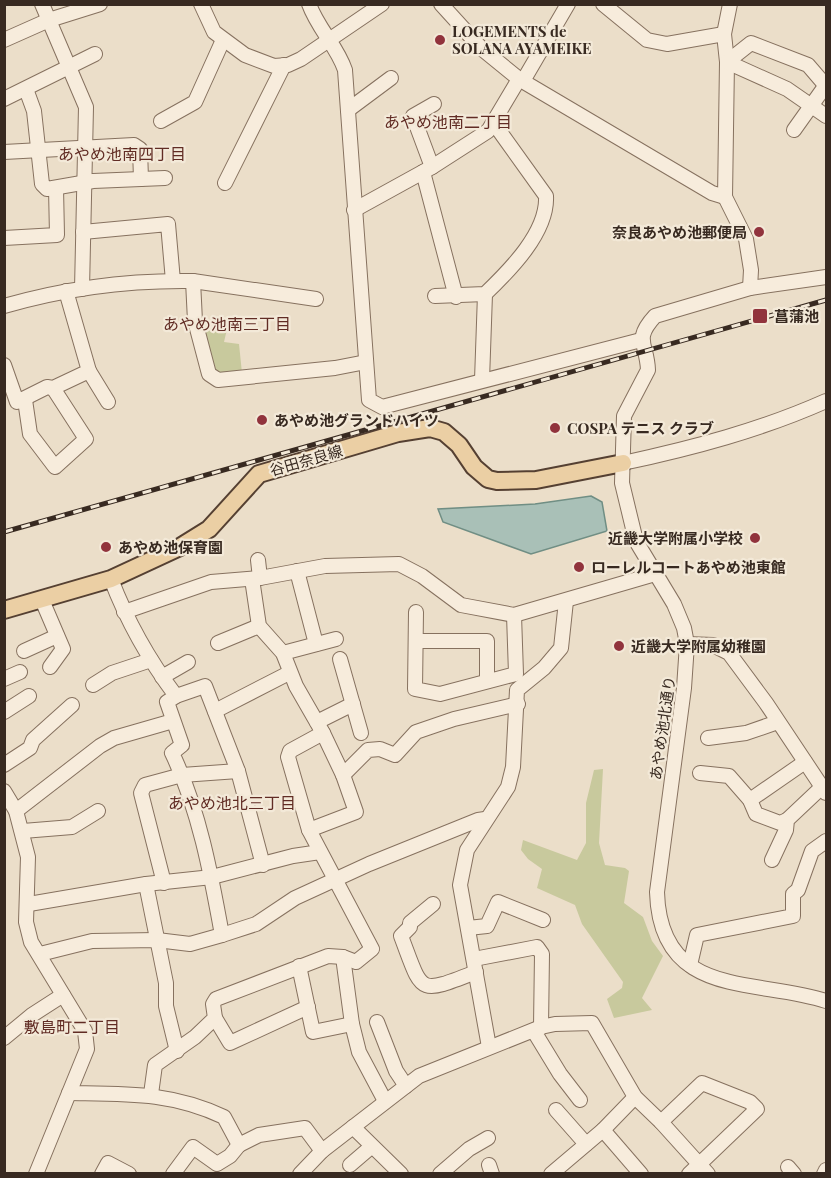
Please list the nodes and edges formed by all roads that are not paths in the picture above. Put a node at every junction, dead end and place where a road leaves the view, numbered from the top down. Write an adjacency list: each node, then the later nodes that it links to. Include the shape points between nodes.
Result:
1 (42, 4): 10 (street)
2 (201, 4): 12 (street, via 214,32)
3 (309, 4): 14 (street)
4 (382, 4): 14 (street)
5 (441, 4): 20 (street, via 481,48)
6 (568, 4): 20 (street)
7 (603, 4): 11 (street, via 647,40 667,44)
8 (730, 4): 11 (street)
9 (99, 5): 10 (street)
10 (49, 20): 13 (street); 17 (street)
11 (724, 34): 16 (street)
12 (223, 39): 18 (street, via 261,62); 28 (street, via 195,102)
13 (4, 40)
14 (329, 40): 18 (street, via 301,59); 26 (street, via 345,70)
15 (94, 54): 17 (street)
16 (727, 62): 21 (street, via 751,44 807,65); 25 (street, via 787,89); 40 (street)
17 (70, 65): 22 (street); 31 (street, via 86,107)
18 (284, 65): 37 (street)
19 (391, 78): 26 (street)
20 (521, 80): 29 (street); 40 (street)
21 (826, 85): 25 (street)
22 (26, 89): 23 (street); 32 (street, via 34,111)
23 (4, 99)
24 (434, 104): 34 (street, via 412,116)
25 (810, 105): 27 (street); 30 (street)
26 (348, 110): 41 (street)
27 (826, 116)
28 (161, 121)
29 (493, 122): 34 (street, via 488,131); 50 (street, via 546,195 546,205 530,241 506,274)
30 (794, 130)
31 (87, 148): 32 (street); 36 (street, via 134,145 140,150); 38 (street)
32 (39, 151): 33 (street); 39 (street, via 42,184 47,189)
33 (4, 152)
34 (427, 169): 41 (street); 52 (street)
35 (165, 178): 36 (street)
36 (141, 179): 38 (street)
37 (225, 183)
38 (85, 184): 39 (street); 42 (street)
39 (56, 188): 43 (street, via 57,235)
40 (725, 197): 47 (street, via 746,239)
41 (354, 210): 56 (street)
42 (83, 232): 45 (street, via 168,224); 48 (street)
43 (4, 238)
44 (826, 277): 47 (street)
45 (173, 281): 46 (street); 48 (street)
46 (193, 281): 53 (street); 56 (street, via 198,330 209,374 218,380)
47 (750, 288): 55 (street, via 655,316 645,327)
48 (82, 289): 49 (street)
49 (66, 291): 54 (street); 58 (street)
50 (485, 294): 52 (street); 59 (street)
51 (435, 296): 52 (street)
52 (456, 297)
53 (316, 299)
54 (5, 304)
55 (641, 340): 59 (street); 64 (street, あやめ池北通り, via 648,364 645,381 624,416)
56 (366, 362): 59 (street, via 369,400 382,407)
57 (4, 365): 61 (street, via 17,402)
58 (89, 371): 60 (street); 63 (street)
59 (482, 380)
60 (53, 388): 61 (street, via 47,387); 61 (street, via 86,438 55,467 30,434)
61 (25, 400)
62 (826, 401): 64 (street, via 777,423)
63 (108, 402)
64 (623, 463): 67 (street, あやめ池北通り, via 628,516 636,541); 68 (main road, 谷田奈良線, via 536,480 497,481 474,468 459,445 444,432 430,428 398,433 259,474 209,529 180,548)
65 (258, 560): 69 (street)
66 (297, 571): 69 (street); 75 (street, via 316,561 399,564 461,605); 81 (street)
67 (655, 574): 71 (street); 82 (street, あやめ池北通り, via 680,616)
68 (111, 579): 70 (main road, 谷田奈良線); 73 (street)
69 (256, 579): 73 (street, via 211,582); 76 (street)
70 (42, 600): 72 (main road, 谷田奈良線); 77 (street)
71 (567, 601): 75 (street); 98 (street, via 561,648 517,690)
72 (4, 609)
73 (124, 612): 86 (street)
74 (416, 612): 79 (street)
75 (514, 615): 93 (street, via 516,674)
76 (259, 626): 80 (street); 84 (street)
77 (57, 636): 83 (street); 88 (street, via 63,649)
78 (336, 639): 81 (street)
79 (416, 641): 93 (street, via 487,641); 93 (street, via 415,689 441,694)
80 (218, 643)
81 (316, 644): 84 (street)
82 (687, 644): 103 (street, via 714,645 729,653); 138 (street, あやめ池北通り, via 657,892 659,916 667,936)
83 (24, 651)
84 (283, 653): 90 (street)
85 (340, 659): 97 (street)
86 (151, 660): 91 (street); 94 (street, via 112,674)
87 (189, 662): 91 (street)
88 (50, 667)
89 (20, 672): 92 (street)
90 (289, 673): 100 (street); 104 (street)
91 (162, 677): 96 (street)
92 (4, 679)
93 (487, 681)
94 (93, 686)
95 (29, 696): 101 (street)
96 (176, 696): 100 (street, via 205,686); 102 (street, via 167,702)
97 (353, 704): 104 (street); 105 (street)
98 (518, 704): 112 (street, via 454,718 417,732 395,755 380,749 368,750); 118 (street, via 508,787)
99 (72, 705): 108 (street, via 33,740 30,748)
100 (215, 711): 109 (street)
101 (4, 712)
102 (173, 721): 111 (street, via 182,745 172,753); 116 (street, via 114,738 100,746)
103 (778, 722): 106 (street, via 746,733); 107 (street)
104 (320, 727): 112 (street); 120 (street, via 290,751 288,757)
105 (361, 733)
106 (708, 738)
107 (805, 762): 113 (street); 115 (street)
108 (4, 765)
109 (238, 771): 111 (street); 125 (street)
110 (700, 773): 115 (street, via 729,776)
111 (182, 775): 126 (street); 128 (street, via 145,785 141,794)
112 (343, 775): 120 (street, via 356,812)
113 (824, 790): 119 (street)
114 (4, 791): 116 (street)
115 (750, 800): 119 (street, via 756,814 780,823)
116 (16, 811): 121 (street)
117 (98, 811): 121 (street, via 72,827)
118 (485, 819): 127 (street); 133 (street, via 466,850 461,870)
119 (787, 820): 124 (street)
120 (309, 830): 123 (street)
121 (22, 831): 130 (street, via 28,857)
122 (826, 841): 138 (street, via 812,851 793,894 793,916 697,935)
123 (320, 852): 125 (street); 127 (street)
124 (772, 860)
125 (263, 865): 126 (street)
126 (212, 877): 128 (street); 134 (street)
127 (336, 880): 134 (street, via 295,897 256,924); 137 (street, via 372,949 356,962)
128 (164, 883): 129 (street)
129 (146, 884): 130 (street); 135 (street)
130 (29, 904): 136 (street, via 26,922 31,942)
131 (433, 904): 140 (street, via 401,936 417,979 426,987 436,988)
132 (543, 920): 133 (street, via 498,902 487,926)
133 (468, 928): 140 (street)
134 (222, 935): 135 (street, via 190,944)
135 (157, 940): 136 (street, via 92,941); 150 (street)
136 (40, 954): 141 (street)
137 (343, 957): 139 (street, via 328,956); 146 (street)
138 (690, 965): 142 (street, あやめ池北通り, via 719,981)
139 (300, 966): 143 (street); 144 (street, via 216,999)
140 (475, 966): 147 (street, via 537,947 542,954); 149 (street)
141 (63, 995): 148 (street); 152 (street, via 87,1040)
142 (826, 1001)
143 (308, 1007): 144 (street, via 230,1043); 146 (street, via 313,1032)
144 (215, 1018): 150 (street)
145 (377, 1022): 151 (street)
146 (352, 1024): 156 (street, via 359,1052)
147 (542, 1027): 149 (street); 154 (street, via 592,1023); 155 (street, via 535,1034)
148 (4, 1038)
149 (489, 1047): 151 (street, via 439,1065)
150 (177, 1051): 153 (street, via 155,1065)
151 (406, 1086): 156 (street)
152 (69, 1093): 153 (street); 168 (street)
153 (151, 1094): 163 (street, via 224,1117)
154 (635, 1097): 158 (street); 160 (street)
155 (580, 1100)
156 (385, 1101): 159 (street)
157 (556, 1110): 162 (street)
158 (661, 1122): 167 (street); 167 (street, via 702,1083 750,1101 757,1109)
159 (353, 1127): 164 (street); 165 (street)
160 (603, 1130): 162 (street); 176 (street)
161 (488, 1138): 174 (street)
162 (586, 1144): 175 (street)
163 (239, 1145): 165 (street, via 279,1130 305,1128); 171 (street, via 218,1164 193,1147)
164 (371, 1147): 166 (street); 173 (street)
165 (322, 1151): 172 (street)
166 (350, 1165)
167 (704, 1169): 177 (street)
168 (36, 1173)
169 (102, 1173): 170 (street, via 108,1163)
170 (129, 1173)
171 (173, 1173)
172 (300, 1173)
173 (401, 1173)
174 (440, 1173)
175 (551, 1173)
176 (641, 1173)
177 (688, 1173)

